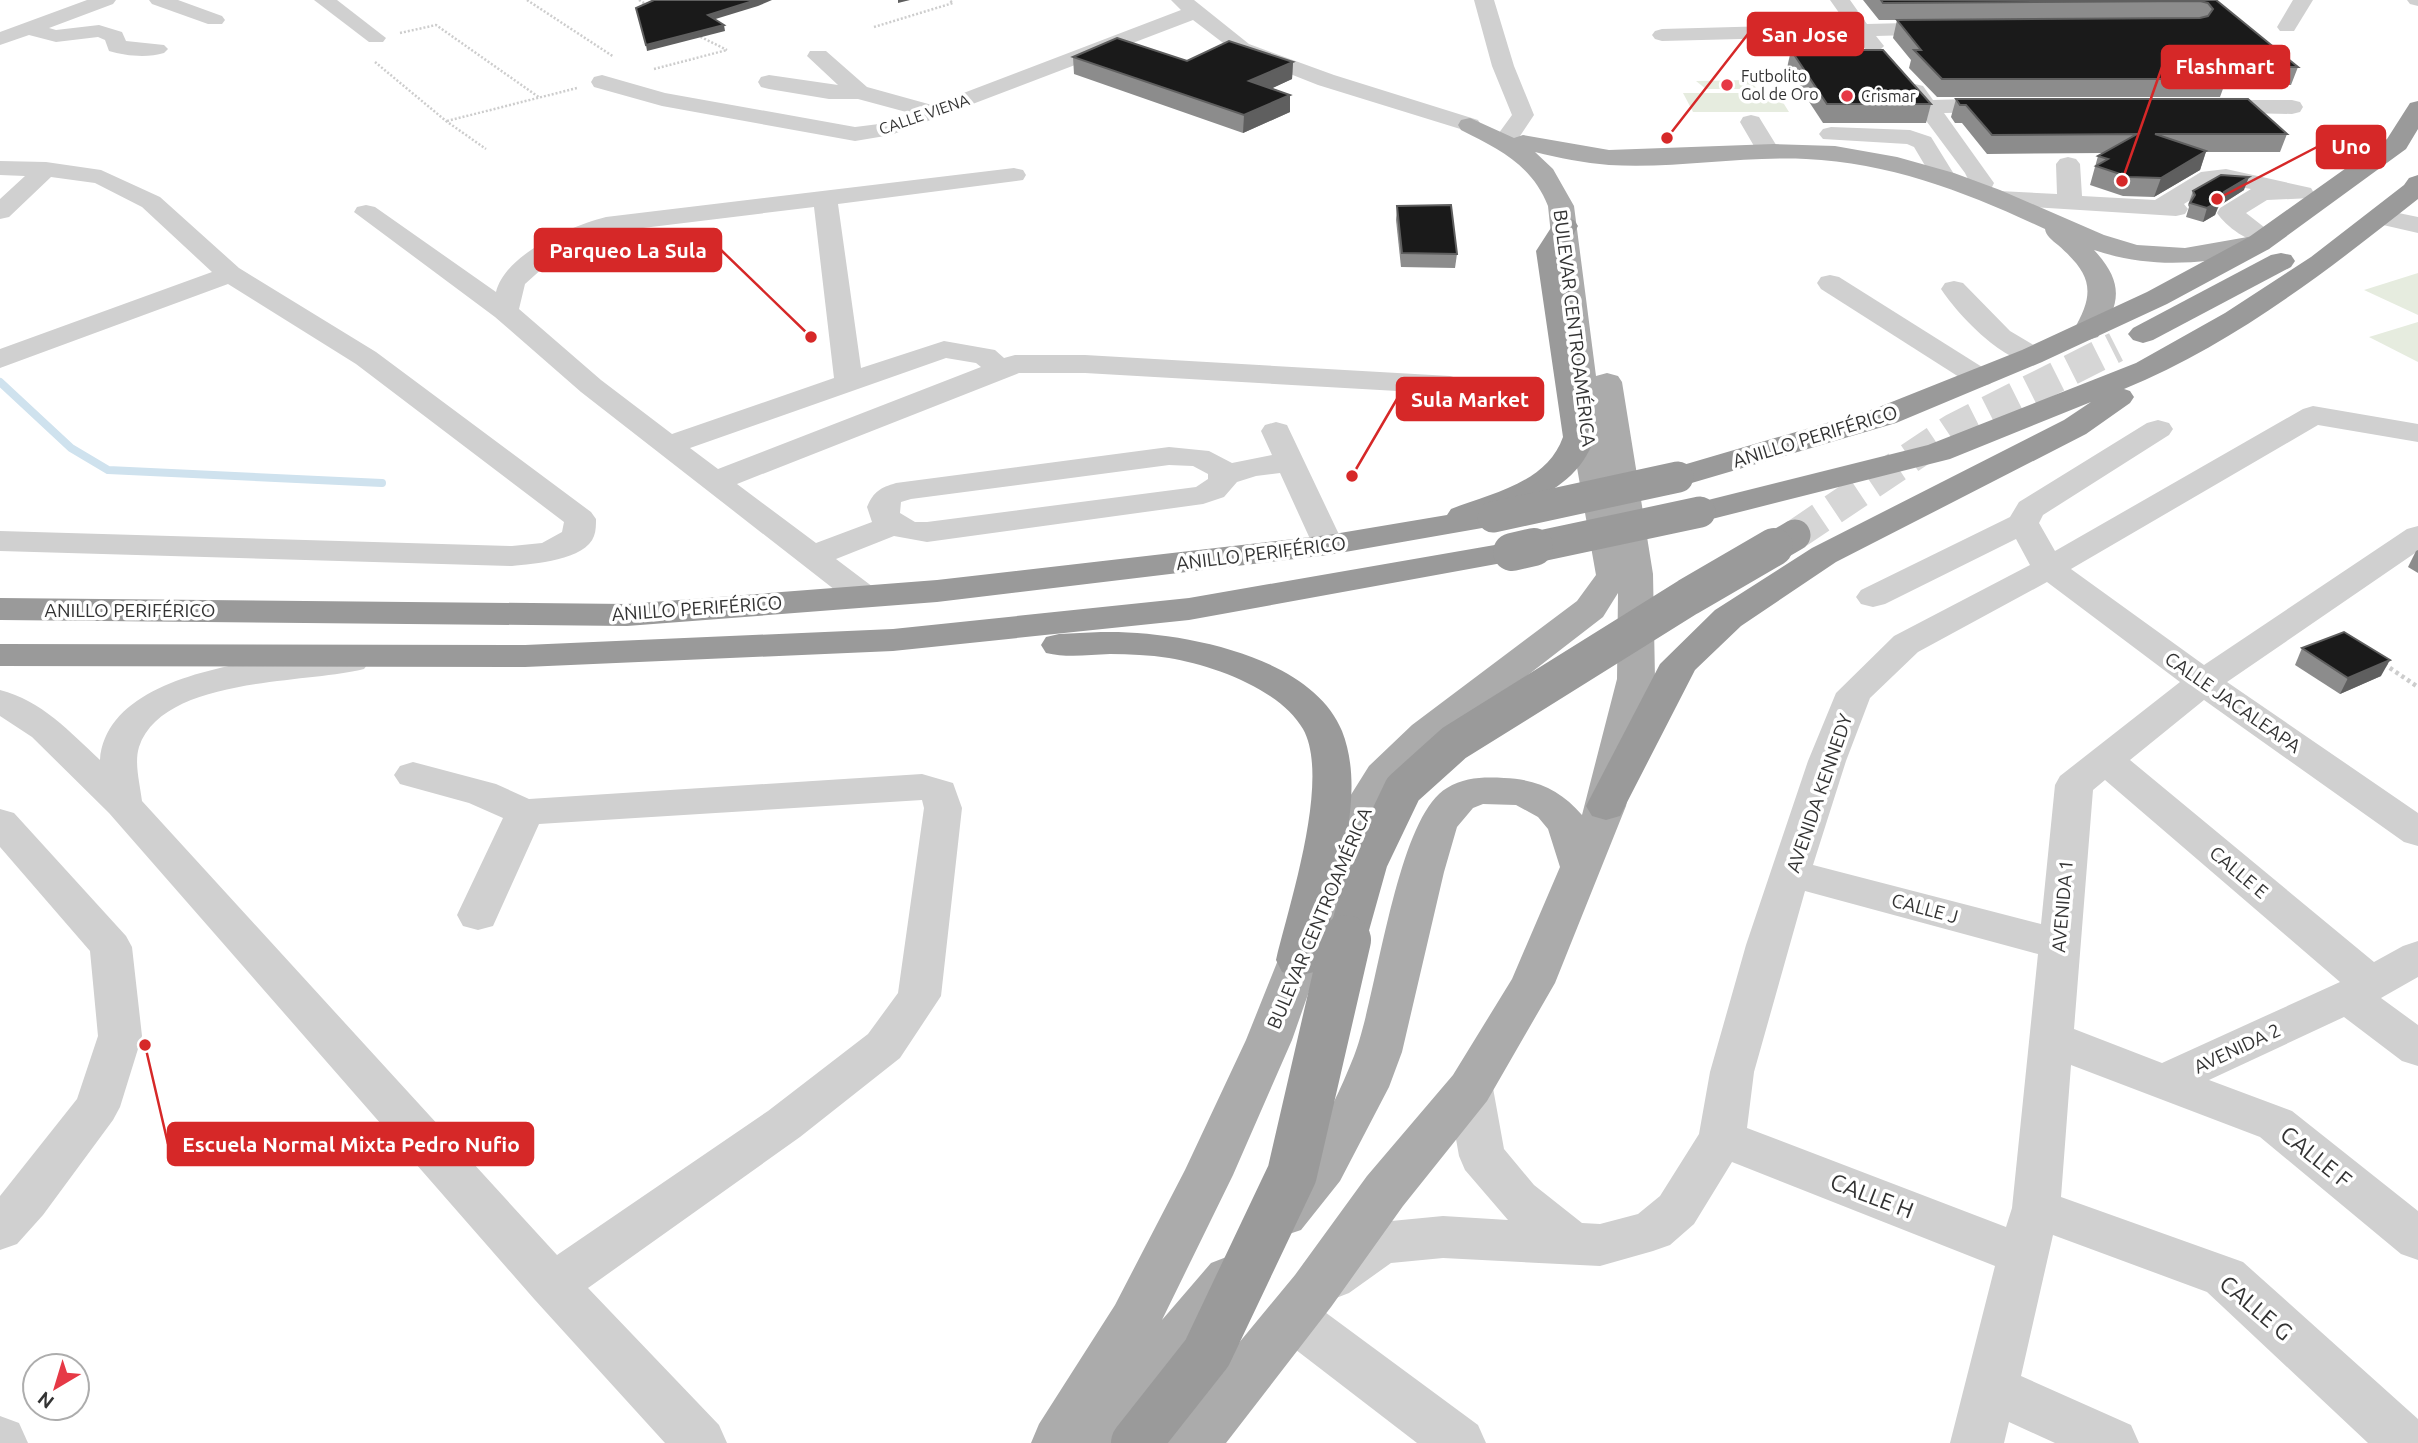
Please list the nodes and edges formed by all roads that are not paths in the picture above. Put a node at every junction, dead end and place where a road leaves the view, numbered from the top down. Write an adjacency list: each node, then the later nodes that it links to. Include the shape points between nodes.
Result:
1 (106, 0): 11 (street)
2 (159, 0): 8 (street)
3 (324, 0): 16 (street)
4 (1484, 0): 34 (street, via 1523,115)
5 (1840, 0): 12 (street)
6 (2303, 0): 9 (street)
7 (1188, 6): 20 (street, via 1242,48); 30 (street, CALLE VIENA)
8 (215, 20)
9 (2287, 27)
10 (1959, 28): 12 (street)
11 (29, 29): 14 (street); 15 (street)
12 (1861, 30): 13 (street); 27 (street)
13 (1662, 35)
14 (56, 36): 17 (street, via 106,31 115,36 116,47); 19 (street)
15 (3, 37)
16 (376, 38)
17 (157, 49)
18 (818, 56): 24 (street)
19 (0, 59)
20 (1326, 80): 23 (street); 32 (street)
21 (602, 82): 30 (street, CALLE VIENA, via 662,99 855,134 883,130)
22 (769, 82): 24 (street)
23 (1300, 90)
24 (859, 92): 30 (street)
25 (2027, 106): 27 (street)
26 (2180, 106): 28 (street)
27 (1930, 107): 45 (street)
28 (2292, 107)
29 (2418, 108): 35 (highway, ANILLO PERIFÉRICO)
30 (933, 112)
31 (1751, 122): 36 (street)
32 (1470, 125): 34 (main road, BULEVAR CENTROAMÉRICA); 47 (main road, BULEVAR CENTROAMÉRICA, via 1511,146 1545,173 1559,200)
33 (1831, 134): 42 (street, via 1910,137 1923,142)
34 (1515, 139): 37 (main road, via 1588,155); 47 (main road, BULEVAR CENTROAMÉRICA, via 1546,159)
35 (2397, 144): 44 (highway, ANILLO PERIFÉRICO); 60 (highway, via 2348,213 2296,252)
36 (1769, 153): 37 (main road); 42 (main road, via 1861,157)
37 (1640, 158): 47 (main road)
38 (2068, 164): 48 (street)
39 (0, 168): 40 (street)
40 (46, 169): 49 (street); 55 (street, via 112,180 150,202)
41 (1014, 175): 46 (street)
42 (1945, 178): 45 (main road)
43 (2418, 183): 52 (highway, ANILLO PERIFÉRICO)
44 (2315, 193): 48 (street, via 2226,176 2210,177 2168,208); 54 (highway, ANILLO PERIFÉRICO); 54 (street, via 2262,193 2224,213)
45 (1989, 194): 48 (street); 51 (main road)
46 (825, 198): 58 (street, via 585,231 555,244 512,281); 66 (street)
47 (1579, 199): 79 (highway, via 1550,251 1579,437 1576,452 1570,463 1539,485); 97 (main road, BULEVAR CENTROAMÉRICA, via 1636,574 1636,680); 106 (main road, BULEVAR CENTROAMÉRICA, via 1589,445 1613,575 1590,609 1426,734 1383,775 1353,825)
48 (2070, 201)
49 (0, 212)
50 (366, 212): 58 (street)
51 (2036, 215): 54 (main road, via 2097,242 2157,256 2187,256); 59 (main road, via 2085,254 2099,276 2103,300)
52 (2379, 217): 53 (street); 64 (highway, ANILLO PERIFÉRICO, via 2235,319)
53 (2418, 225)
54 (2262, 240): 59 (highway, ANILLO PERIFÉRICO)
55 (230, 274): 62 (street); 82 (street, via 366,358 580,519 578,536 549,552 512,556)
56 (1830, 283): 65 (street)
57 (1954, 289): 61 (street, via 2000,337)
58 (505, 311): 72 (street, via 591,386)
59 (2088, 331): 61 (highway, ANILLO PERIFÉRICO)
60 (2116, 347)
61 (2032, 356): 65 (highway, ANILLO PERIFÉRICO)
62 (4, 357)
63 (998, 368): 66 (street, via 985,356 944,349); 67 (street, via 1085,363); 73 (street)
64 (2147, 369): 89 (highway, ANILLO PERIFÉRICO, bridge, via 1939,452 1700,512 1512,552 1189,609); 97 (highway, via 2117,399 2075,427 1824,555 1728,618 1679,664)
65 (1980, 378): 79 (highway, ANILLO PERIFÉRICO, bridge, via 1885,416 1678,477)
66 (849, 383): 68 (street)
67 (1450, 385)
68 (750, 417): 72 (street); 73 (street)
69 (2158, 429): 77 (street, via 2030,509)
70 (1276, 431): 74 (street)
71 (2418, 433): 85 (street, AVENIDA KENNEDY, via 2313,415)
72 (669, 445): 76 (street)
73 (789, 452): 76 (street)
74 (1291, 462): 75 (street); 83 (street)
75 (1225, 475): 78 (street, via 1216,490 1203,495 927,533); 78 (street, via 1222,468 1201,458 1169,456 907,490 888,496 883,507 885,518)
76 (716, 481): 84 (street)
77 (2024, 523): 85 (street); 87 (street)
78 (894, 525): 84 (street)
79 (1430, 529): 83 (highway, ANILLO PERIFÉRICO)
80 (1795, 535): 124 (highway, bridge, via 1454,743 1403,789 1369,860 1346,938 1292,1174 1208,1353)
81 (2418, 536): 92 (street, AVENIDA 1)
82 (0, 541)
83 (1328, 545): 86 (highway, ANILLO PERIFÉRICO)
84 (813, 556): 86 (street)
85 (2049, 568): 92 (street, CALLE JACALEAPA); 102 (street, AVENIDA KENNEDY, via 1906,644 1854,693)
86 (865, 597): 88 (highway, ANILLO PERIFÉRICO, via 627,615)
87 (1873, 597)
88 (0, 609)
89 (893, 640): 91 (highway, ANILLO PERIFÉRICO, via 525,656); 106 (highway, via 1046,646 1143,643 1202,653 1254,672 1291,693 1320,724 1330,764 1328,821)
90 (0, 655): 91 (highway, ANILLO PERIFÉRICO)
91 (396, 656): 96 (street, via 229,676 177,693 127,730 119,749)
92 (2203, 682): 94 (street, AVENIDA 1); 100 (street, CALLE JACALEAPA)
93 (0, 702): 96 (street, via 45,729)
94 (2106, 760): 104 (street, AVENIDA 1, via 2074,785); 107 (street, CALLE E)
95 (413, 775): 98 (street, via 482,793)
96 (123, 804): 118 (street)
97 (1606, 806): 101 (main road, BULEVAR CENTROAMÉRICA)
98 (526, 812): 103 (street); 118 (street, via 922,787 939,792 943,808 919,996 884,1046 784,1124)
99 (0, 822): 114 (street, via 111,947 120,1036 97,1107)
100 (2418, 832)
101 (1580, 866): 111 (main road, BULEVAR CENTROAMÉRICA, via 1533,983); 123 (main road, via 1567,825 1552,807 1523,792 1479,790 1459,798 1438,823 1379,1052 1323,1167 1134,1392)
102 (1791, 873): 104 (street, CALLE J); 112 (street, AVENIDA KENNEDY, via 1732,1072)
103 (478, 915)
104 (2059, 944): 108 (street, AVENIDA 1)
105 (2418, 957): 107 (street, AVENIDA 2)
106 (1298, 960): 122 (main road, BULEVAR CENTROAMÉRICA, via 1269,1040 1209,1175 1134,1322)
107 (2360, 991): 109 (street, CALLE E); 110 (street, AVENIDA 2)
108 (2050, 1038): 110 (street); 113 (street, AVENIDA 1)
109 (2418, 1049)
110 (2163, 1082): 115 (street, CALLE F, via 2276,1124)
111 (1470, 1088): 116 (street, via 1482,1156 1517,1199); 119 (main road, BULEVAR CENTROAMÉRICA, via 1385,1191)
112 (1722, 1138): 116 (street, AVENIDA KENNEDY, via 1677,1210 1653,1230 1600,1245); 117 (street, CALLE H)
113 (2036, 1208): 117 (street, AVENIDA 1); 129 (street, CALLE G, via 2225,1277)
114 (0, 1229)
115 (2418, 1239)
116 (1571, 1243): 119 (street, AVENIDA KENNEDY, via 1443,1237 1381,1243)
117 (2022, 1255): 120 (street, AVENIDA 1)
118 (553, 1285): 121 (street)
119 (1303, 1304): 125 (main road, BULEVAR CENTROAMÉRICA); 126 (street)
120 (1993, 1390): 127 (street, AVENIDA 1); 128 (street)
121 (700, 1443)
122 (1059, 1443)
123 (1085, 1443)
124 (1136, 1443)
125 (1192, 1443)
126 (1459, 1443)
127 (1977, 1443)
128 (2112, 1443)
129 (2406, 1443)

